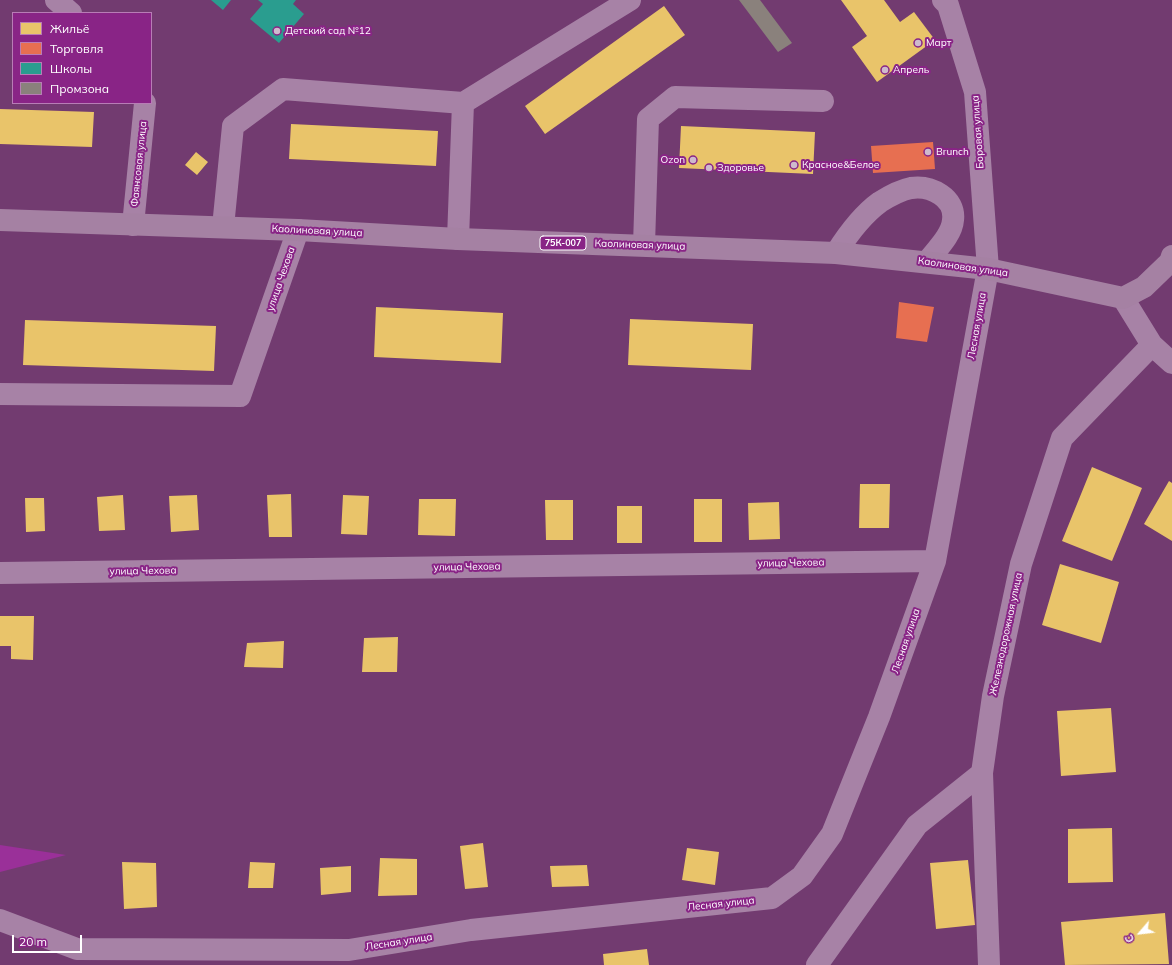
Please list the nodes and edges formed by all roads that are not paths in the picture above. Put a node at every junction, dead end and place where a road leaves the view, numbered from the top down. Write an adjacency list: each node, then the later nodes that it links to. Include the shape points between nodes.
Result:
1 (56, 0): 4 (street)
2 (630, 0): 6 (street)
3 (943, 0): 17 (street, Боровая улица, via 948,5 975,92)
4 (70, 12)
5 (824, 101): 13 (street, via 675,97 648,119)
6 (463, 103): 10 (street, via 283,89 233,126); 12 (street)
7 (145, 104): 9 (street, Фаянсовая улица)
8 (0, 220): 9 (main road, Каолиновая улица / 75К-007)
9 (133, 225): 10 (main road, Каолиновая улица / 75К-007)
10 (223, 227): 11 (main road, Каолиновая улица / 75К-007)
11 (298, 230): 12 (main road, Каолиновая улица / 75К-007); 21 (street, улица Чехова, via 240,396)
12 (458, 239): 13 (main road, Каолиновая улица / 75К-007)
13 (644, 245): 14 (main road, Каолиновая улица / 75К-007)
14 (836, 253): 16 (main road, Каолиновая улица / 75К-007); 16 (street, via 851,231 881,201 911,188 923,189 938,193 947,199 954,214 950,230)
15 (1172, 256): 18 (main road, via 1170,262 1144,287)
16 (928, 262): 17 (main road, Каолиновая улица / 75К-007)
17 (988, 269): 18 (main road, Каолиновая улица / 75К-007); 22 (street, Лесная улица)
18 (1123, 298): 19 (street)
19 (1152, 345): 20 (street); 24 (street, Железнодорожная улица, via 1062,438 1021,564 993,696)
20 (1172, 363)
21 (0, 394)
22 (935, 561): 23 (street, улица Чехова); 25 (street, Лесная улица, via 879,717 832,834 802,876 772,898 471,930 349,950 77,949)
23 (0, 573)
24 (982, 773): 26 (street, via 917,825); 27 (street, Железнодорожная улица)
25 (0, 920)
26 (817, 965)
27 (989, 965)

